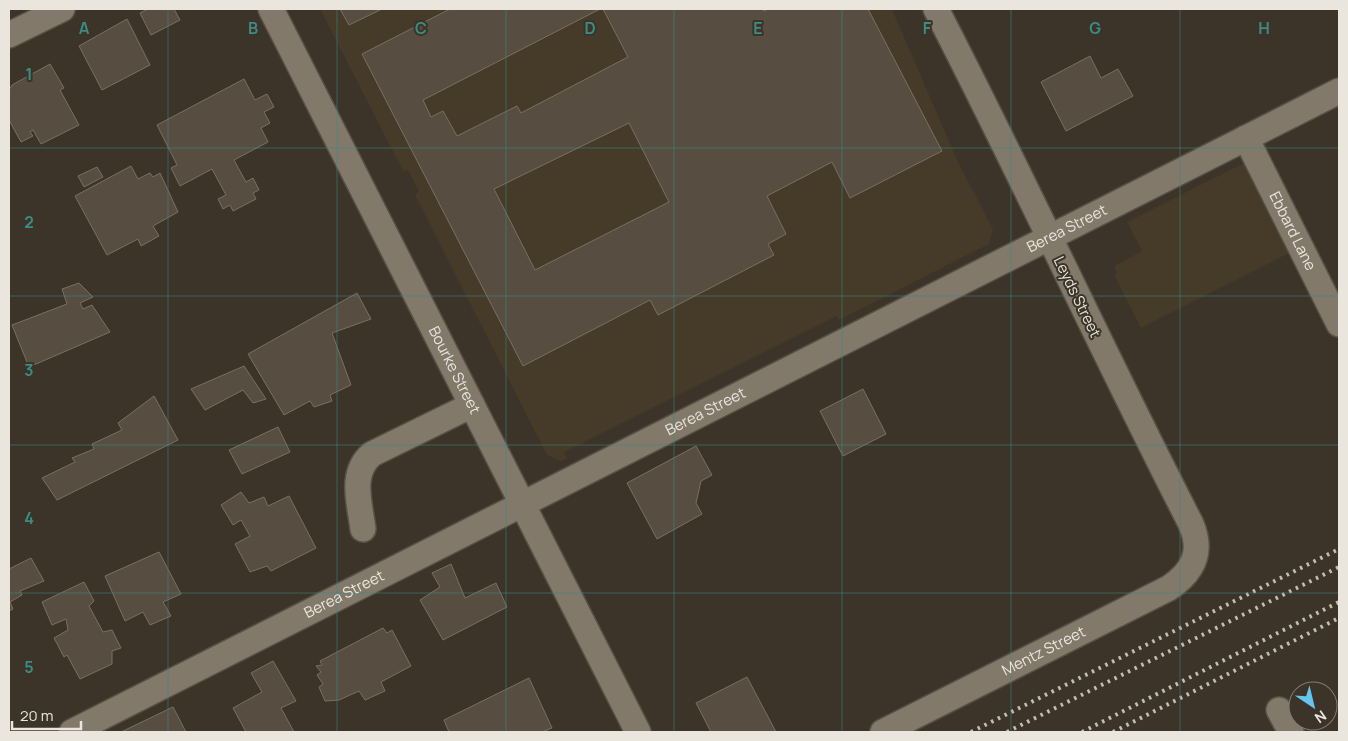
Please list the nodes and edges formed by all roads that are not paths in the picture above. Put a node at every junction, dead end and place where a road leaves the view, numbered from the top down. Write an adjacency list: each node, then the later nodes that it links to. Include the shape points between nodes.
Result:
1 (62, 9): 4 (street)
2 (270, 9): 9 (street, Bourke Street)
3 (936, 9): 7 (street, Leyds Street)
4 (9, 35)
5 (1339, 91): 6 (street, Berea Street)
6 (1246, 138): 7 (street, Berea Street); 8 (street, Ebbard Lane)
7 (1049, 237): 10 (street, Berea Street); 12 (street, Leyds Street, via 1191,524 1197,546)
8 (1339, 324)
9 (472, 405): 10 (street, Bourke Street); 11 (street, via 372,454 363,462 358,483)
10 (524, 504): 14 (street, Berea Street); 15 (street, Bourke Street)
11 (364, 530)
12 (1194, 560): 16 (street, Mentz Street, via 1181,579 1162,592)
13 (1279, 710): 17 (street)
14 (72, 732)
15 (638, 732)
16 (883, 732)
17 (1291, 732)

